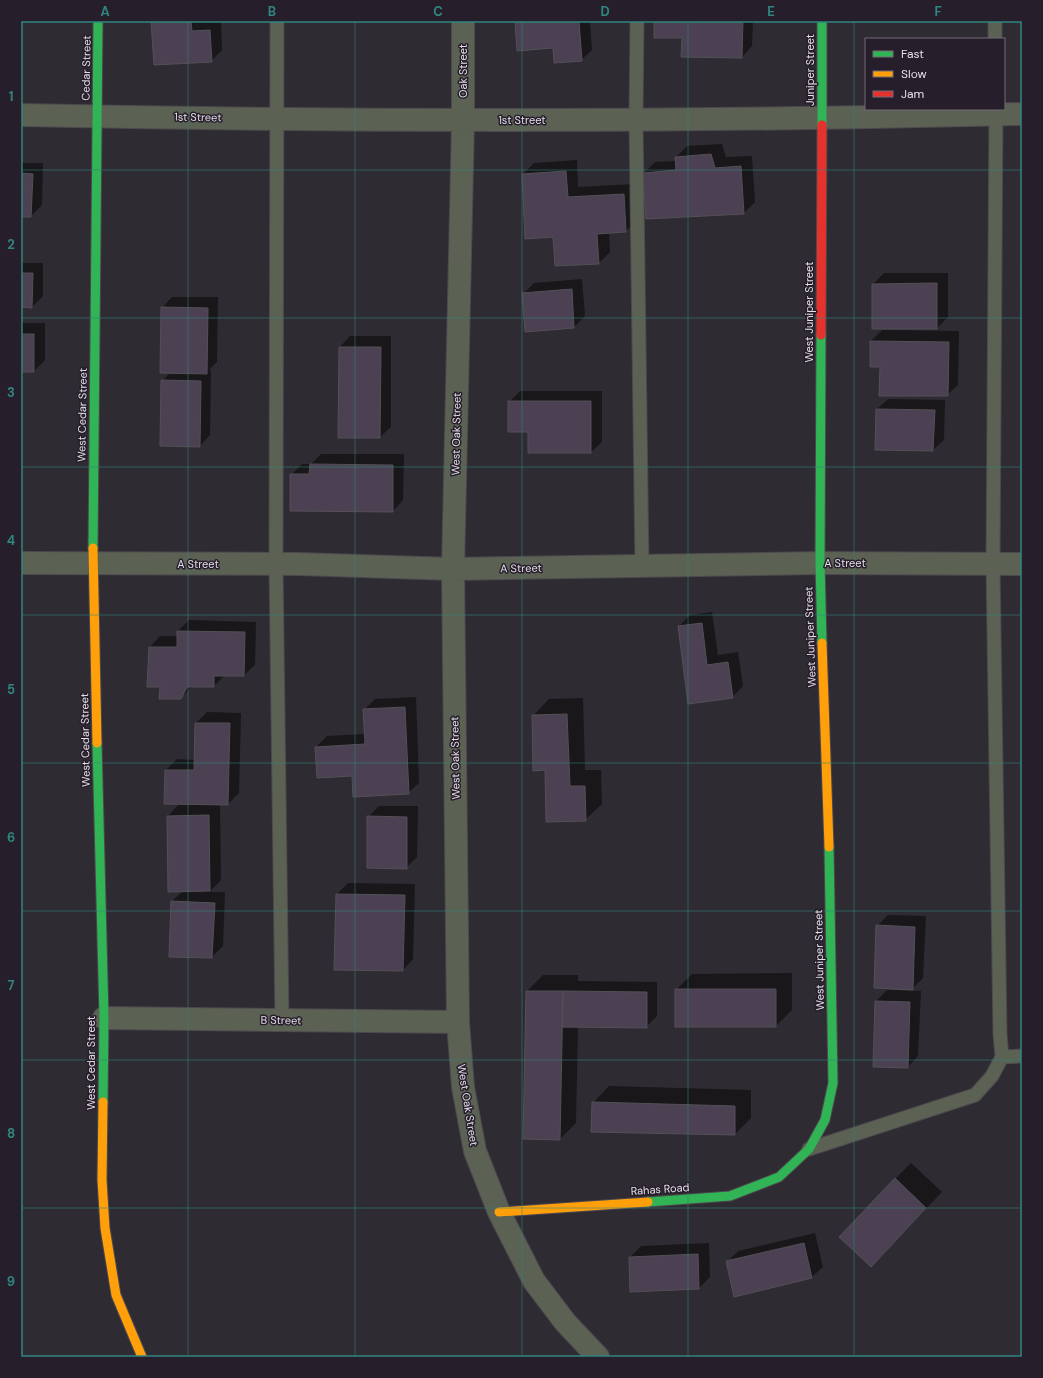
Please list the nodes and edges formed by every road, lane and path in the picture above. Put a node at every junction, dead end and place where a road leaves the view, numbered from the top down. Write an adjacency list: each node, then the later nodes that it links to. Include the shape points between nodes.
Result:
1 (98, 21): 11 (street, Cedar Street)
2 (277, 21): 12 (lane)
3 (463, 21): 15 (street, Oak Street)
4 (637, 21): 14 (lane)
5 (822, 21): 13 (street, Juniper Street)
6 (996, 21): 7 (lane)
7 (996, 38)
8 (996, 112): 9 (street, 1st Street); 13 (street, 1st Street); 21 (lane)
9 (1022, 114)
10 (21, 115): 11 (street, 1st Street)
11 (97, 116): 12 (street, 1st Street); 17 (street, West Cedar Street)
12 (276, 118): 15 (street, 1st Street); 19 (lane)
13 (822, 118): 14 (street, 1st Street); 18 (street, West Juniper Street)
14 (636, 120): 15 (street, 1st Street); 22 (lane)
15 (463, 121): 23 (street, West Oak Street)
16 (21, 563): 17 (street, A Street)
17 (93, 563): 19 (street, A Street); 24 (street, West Cedar Street)
18 (820, 563): 21 (street, A Street); 22 (street, A Street); 29 (street, West Juniper Street, via 833,1083 825,1120)
19 (276, 564): 23 (street, A Street); 25 (lane)
20 (1022, 564): 21 (street, A Street)
21 (993, 565): 28 (lane)
22 (642, 567): 23 (street, A Street)
23 (453, 569): 26 (street, West Oak Street)
24 (104, 1018): 25 (street, B Street); 31 (street, West Cedar Street, via 102,1180 105,1228 116,1295)
25 (282, 1020): 26 (street, B Street)
26 (458, 1022): 30 (street, West Oak Street, via 463,1087 475,1151)
27 (1022, 1056): 28 (lane)
28 (1002, 1057): 29 (lane, via 992,1076 975,1095)
29 (809, 1149): 30 (street, Rahas Road, via 779,1177 730,1196)
30 (499, 1212): 32 (street, West Oak Street, via 534,1281 565,1322)
31 (142, 1357)
32 (598, 1357)

